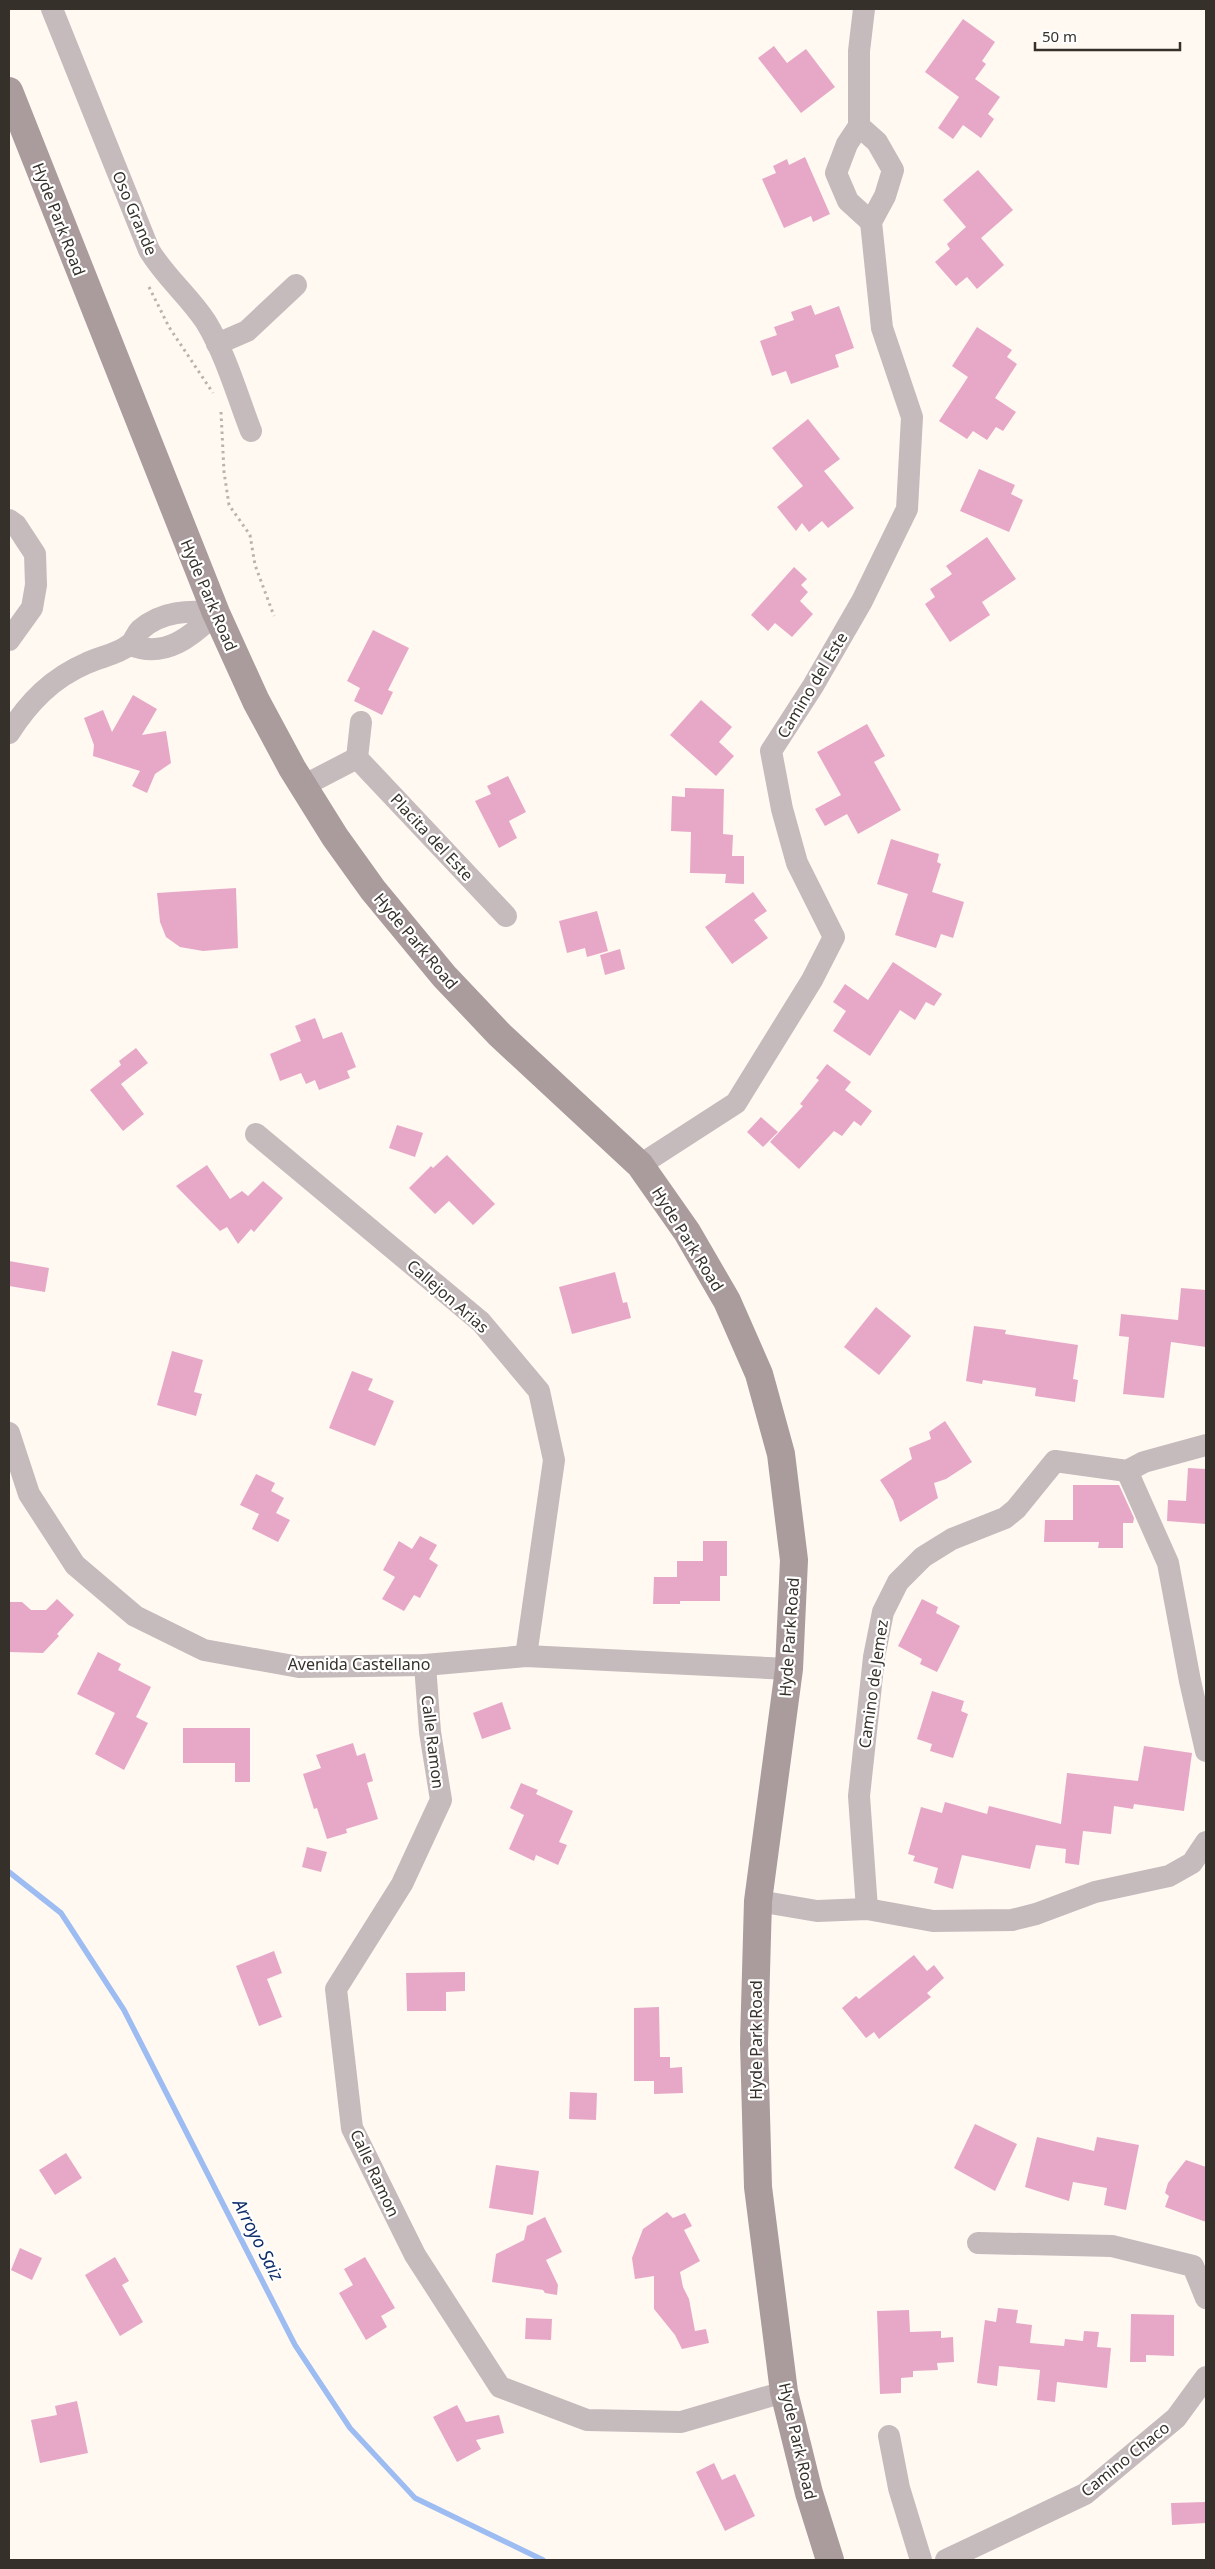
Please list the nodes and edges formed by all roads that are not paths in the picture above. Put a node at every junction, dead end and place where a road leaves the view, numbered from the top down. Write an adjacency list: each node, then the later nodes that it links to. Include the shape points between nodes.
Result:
1 (52, 9): 7 (street, Oso Grande, via 149,250 159,267 205,321)
2 (864, 9): 4 (street, via 859,51)
3 (9, 90): 10 (main road, Hyde Park Road)
4 (859, 126): 5 (street, via 877,142 893,170 885,196); 5 (street, via 847,144 836,173 848,201)
5 (871, 222): 19 (street, Camino del Este, via 882,328 912,417 907,509 814,686 771,751 797,863 834,937 812,980 736,1103)
6 (296, 285): 7 (street, via 247,331)
7 (217, 344): 8 (street, Oso Grande)
8 (251, 431)
9 (9, 520): 11 (street, via 16,525 35,554 36,585 32,608)
10 (216, 613): 12 (street, via 192,635 169,647 149,650); 12 (street, via 191,611 165,615 139,631); 16 (main road, Hyde Park Road, via 256,701)
11 (9, 640)
12 (130, 645): 14 (street, via 80,666 49,685 30,703)
13 (361, 722): 15 (street)
14 (9, 733)
15 (357, 758): 16 (street); 17 (street, Placita del Este)
16 (303, 786): 19 (main road, Hyde Park Road, via 373,890 444,976 500,1035)
17 (506, 916)
18 (256, 1134): 23 (street, Callejon Arias, via 481,1322 539,1391 554,1460)
19 (640, 1166): 25 (main road, Hyde Park Road, via 687,1232 727,1302 759,1374 781,1454 794,1560)
20 (9, 1433): 24 (street, Avenida Castellano, via 29,1494 76,1565 135,1616 204,1650 299,1667)
21 (1206, 1445): 22 (street, via 1144,1462)
22 (1127, 1471): 26 (street, via 1168,1563); 29 (street, Camino de Jemez, via 1055,1461 1016,1509 1005,1518 939,1545 910,1570 889,1597 876,1638 859,1796)
23 (526, 1656): 24 (street, Avenida Castellano); 25 (street, Avenida Castellano)
24 (425, 1665): 33 (street, Calle Ramon, via 430,1732 441,1800 402,1884 336,1989 352,2128 415,2255 500,2387 587,2420 615,2421 681,2422)
25 (789, 1669): 28 (main road, Hyde Park Road)
26 (1206, 1750)
27 (1206, 1842): 29 (street, via 1192,1863 1169,1876 1094,1892 1012,1920 933,1921)
28 (758, 1901): 29 (street, via 817,1910); 33 (main road, Hyde Park Road, via 754,2043 758,2187)
29 (867, 1909)
30 (978, 2243): 31 (street, via 1112,2246 1193,2266)
31 (1206, 2298)
32 (1206, 2377): 37 (street, Camino Chaco, via 1176,2418 1085,2494)
33 (784, 2392): 35 (main road, Hyde Park Road, via 809,2493)
34 (889, 2436): 36 (street, via 899,2488)
35 (830, 2560)
36 (921, 2560)
37 (946, 2560)

